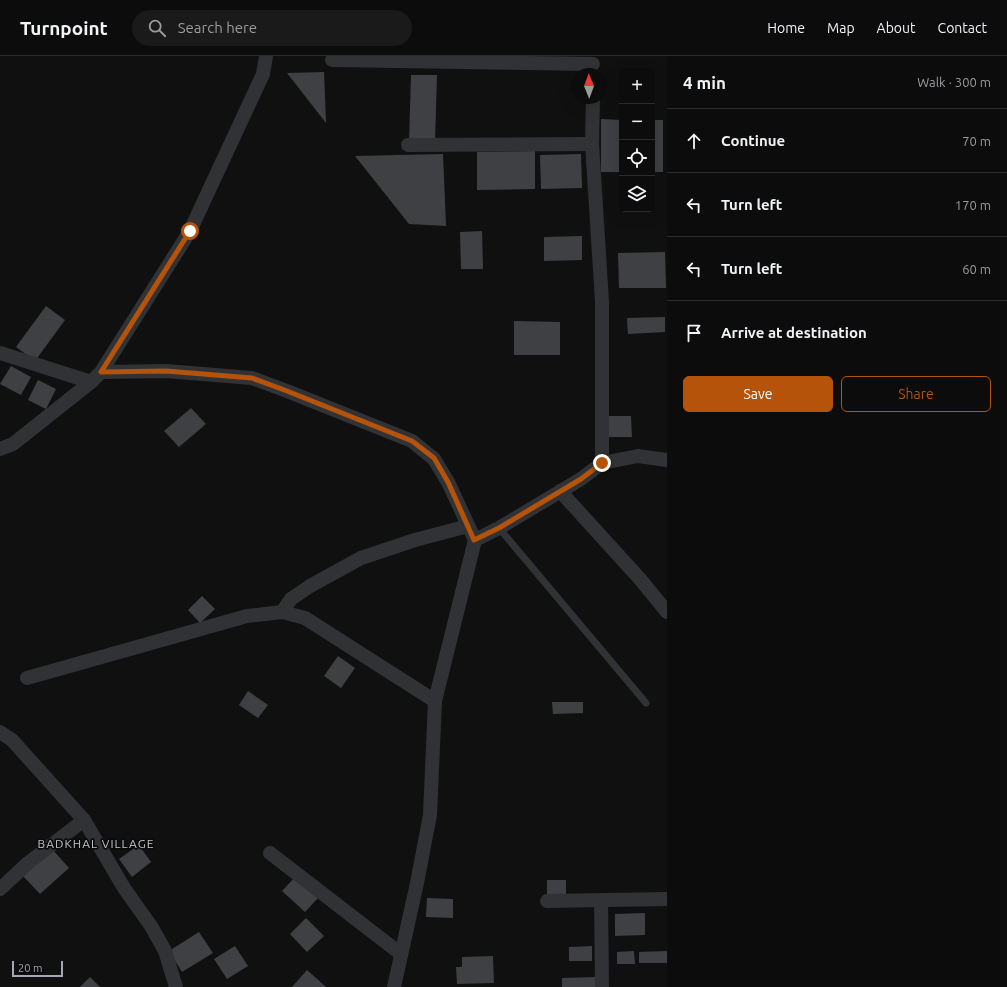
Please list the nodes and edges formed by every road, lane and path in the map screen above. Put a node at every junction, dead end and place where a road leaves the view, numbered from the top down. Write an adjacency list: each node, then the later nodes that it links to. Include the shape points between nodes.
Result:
1 (266, 56): 8 (street, via 263,74 190,231)
2 (332, 60): 3 (street)
3 (593, 65)
4 (593, 104): 5 (street)
5 (592, 144): 6 (street); 12 (street, via 602,301)
6 (408, 145)
7 (0, 353): 9 (street)
8 (101, 372): 9 (street); 14 (street, via 166,371 252,378 412,441 434,458)
9 (91, 382): 10 (street, via 13,444)
10 (0, 449)
11 (667, 460): 12 (street, via 638,456)
12 (602, 463): 13 (street)
13 (560, 491): 15 (street); 18 (street)
14 (468, 526): 16 (street); 17 (street, via 361,558 310,586 291,599)
15 (499, 528): 16 (street); 21 (lane)
16 (474, 540): 20 (street)
17 (282, 612): 19 (street, via 247,616); 20 (street, via 305,618)
18 (667, 612)
19 (27, 678)
20 (435, 701): 29 (street, via 430,815)
21 (646, 703)
22 (0, 732): 23 (street, via 12,740)
23 (84, 820): 25 (street, via 28,863); 31 (street, via 165,951)
24 (270, 853): 29 (street)
25 (0, 889)
26 (667, 899): 27 (street)
27 (601, 900): 28 (street); 30 (street)
28 (547, 901)
29 (401, 954): 32 (street)
30 (602, 986)
31 (176, 987)
32 (394, 987)

